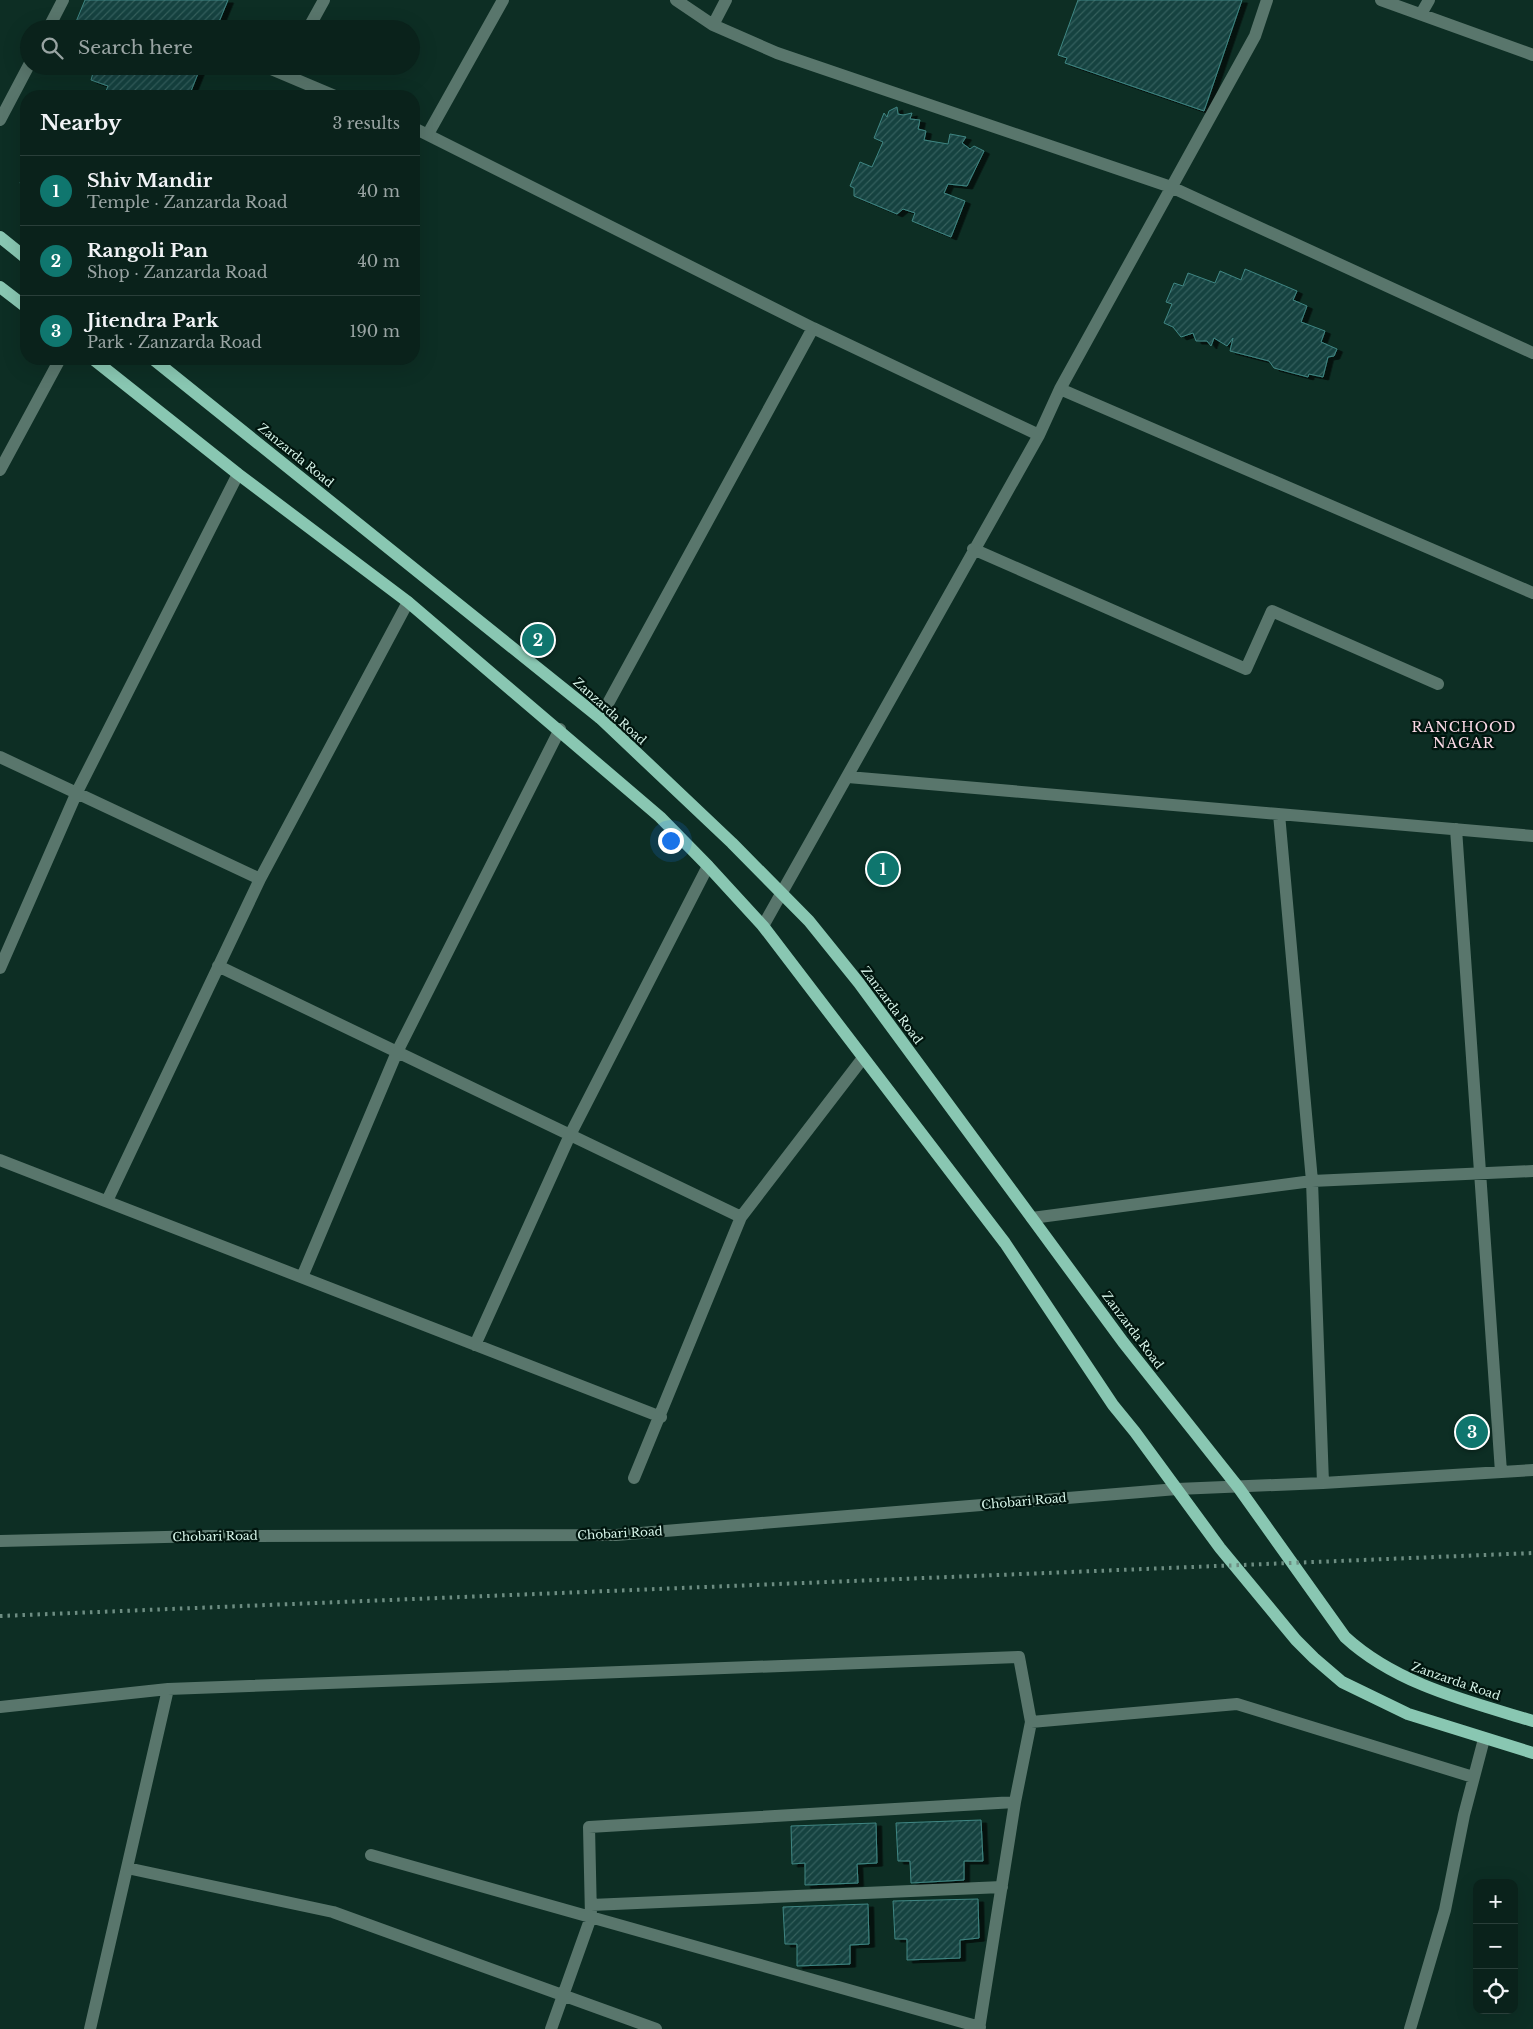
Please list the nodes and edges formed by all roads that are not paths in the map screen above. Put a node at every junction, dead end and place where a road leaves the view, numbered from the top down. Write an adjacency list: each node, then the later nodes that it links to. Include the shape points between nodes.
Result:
1 (63, 0): 10 (street)
2 (324, 0): 11 (street)
3 (503, 0): 19 (street)
4 (676, 0): 12 (street)
5 (726, 0): 12 (street)
6 (1267, 0): 20 (street, via 1255,36)
7 (1381, 0): 9 (street)
8 (1428, 0): 9 (street)
9 (1421, 14): 13 (street)
10 (53, 20)
11 (313, 20)
12 (713, 25): 20 (street, via 829,72)
13 (1533, 55)
14 (24, 75): 17 (street)
15 (294, 75): 16 (street)
16 (323, 90)
17 (0, 120)
18 (420, 131): 19 (street)
19 (428, 134): 25 (street)
20 (1171, 187): 26 (street); 30 (street)
21 (0, 237): 22 (main road)
22 (20, 253)
23 (0, 287): 24 (main road)
24 (20, 302)
25 (813, 328): 31 (street); 38 (street)
26 (1533, 353)
27 (57, 365): 32 (street)
28 (101, 365): 33 (main road)
29 (160, 365): 38 (main road, Zanzarda Road)
30 (1060, 389): 31 (street); 35 (street)
31 (1039, 435): 34 (street)
32 (0, 470)
33 (238, 474): 36 (main road); 42 (street)
34 (973, 549): 37 (street, via 1246,669 1272,611); 41 (street)
35 (1533, 593)
36 (408, 602): 39 (main road); 47 (street)
37 (1438, 684)
38 (600, 718): 48 (main road, Zanzarda Road)
39 (560, 730): 46 (main road, via 660,817); 52 (street)
40 (0, 757): 42 (street)
41 (848, 776): 43 (street); 48 (street)
42 (77, 792): 47 (street); 51 (street)
43 (1279, 814): 44 (street); 58 (street)
44 (1456, 829): 45 (street); 57 (street)
45 (1533, 836)
46 (708, 866): 49 (main road); 54 (street)
47 (260, 878): 50 (street)
48 (781, 892): 49 (street); 61 (main road, Zanzarda Road, via 859,982)
49 (762, 926): 53 (main road)
50 (218, 966): 52 (street); 59 (street)
51 (0, 968)
52 (397, 1052): 54 (street); 62 (street)
53 (862, 1058): 60 (street); 70 (main road, via 1005,1243 1113,1405)
54 (570, 1135): 60 (street); 63 (street)
55 (0, 1160): 59 (street)
56 (1533, 1172): 57 (street)
57 (1479, 1174): 58 (street); 66 (street)
58 (1312, 1181): 61 (street); 68 (street)
59 (106, 1201): 62 (street)
60 (741, 1217): 64 (street)
61 (1032, 1218): 69 (main road, Zanzarda Road, via 1123,1342)
62 (302, 1277): 63 (street)
63 (475, 1345): 64 (street)
64 (661, 1417): 67 (street)
65 (1533, 1470): 66 (street, Chobari Road)
66 (1501, 1472): 68 (street, Chobari Road)
67 (634, 1478)
68 (1323, 1483): 69 (street, Chobari Road)
69 (1238, 1487): 70 (street, Chobari Road); 74 (main road, Zanzarda Road, via 1345,1637 1362,1652 1408,1680)
70 (1177, 1489): 71 (street, Chobari Road, via 616,1535); 76 (main road, via 1220,1548 1296,1640 1342,1682 1408,1714)
71 (0, 1540)
72 (168, 1689): 73 (street); 75 (street, via 1019,1657); 81 (street)
73 (0, 1707)
74 (1531, 1721)
75 (1031, 1722): 78 (street, via 1237,1704); 79 (street)
76 (1484, 1740): 77 (main road); 78 (street)
77 (1533, 1753)
78 (1473, 1777): 89 (street, via 1445,1910)
79 (1015, 1802): 82 (street); 83 (street, via 589,1827)
80 (371, 1856): 83 (street)
81 (127, 1868): 84 (street, via 333,1912); 86 (street)
82 (1002, 1887): 83 (street); 85 (street)
83 (591, 1911): 84 (street); 85 (street)
84 (563, 1995): 87 (street); 88 (street)
85 (980, 2028)
86 (90, 2029)
87 (551, 2029)
88 (656, 2029)
89 (1410, 2029)

